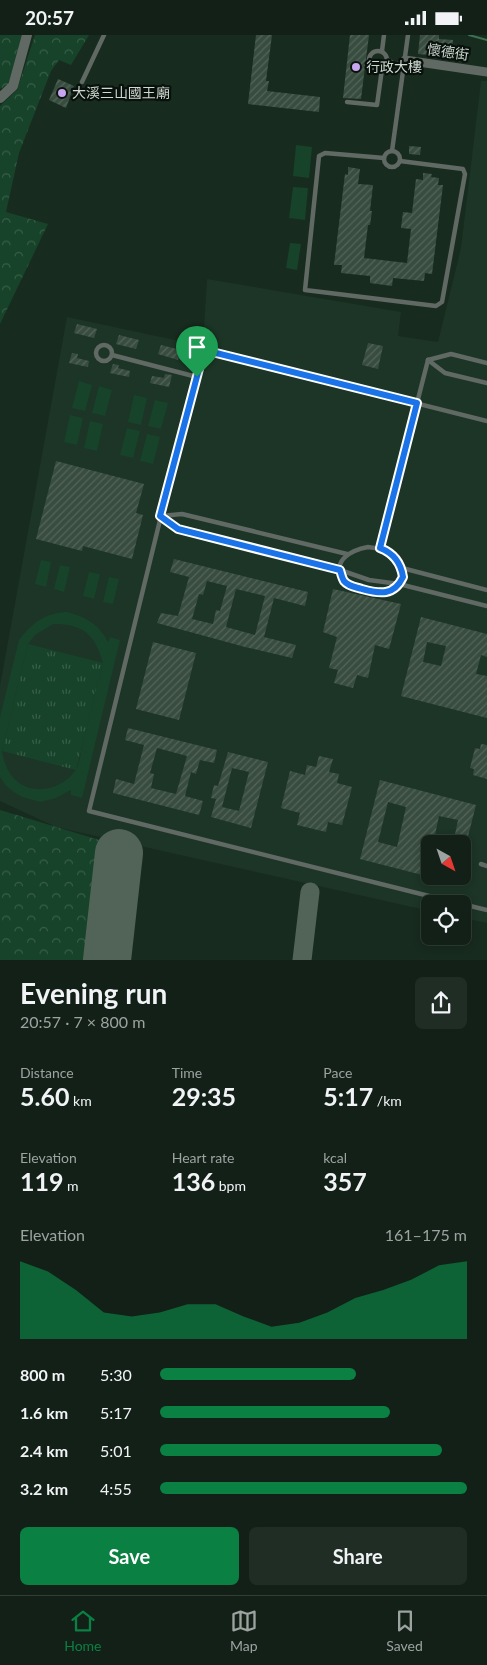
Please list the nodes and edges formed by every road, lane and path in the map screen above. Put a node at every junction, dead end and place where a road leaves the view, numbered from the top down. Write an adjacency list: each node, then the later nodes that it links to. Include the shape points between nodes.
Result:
1 (27, 35): 11 (street, via 13,86)
2 (104, 35): 10 (lane)
3 (384, 35): 5 (lane)
4 (408, 35): 7 (lane)
5 (382, 51): 6 (lane); 8 (lane, via 373,52 369,60 373,68)
6 (388, 60): 7 (lane, via 396,65); 8 (lane)
7 (405, 60): 9 (street, 懷德街); 13 (lane)
8 (382, 69): 12 (lane, via 378,105)
9 (487, 72)
10 (82, 82)
11 (0, 98)
12 (347, 102)
13 (392, 151): 14 (lane); 15 (lane, via 398,154)
14 (384, 158): 15 (lane, via 386,165 392,168); 15 (lane, via 324,153 319,156 305,290 436,306 442,302 465,174 463,169)
15 (400, 161)
16 (112, 355): 19 (lane)
17 (428, 360): 18 (lane, via 451,354); 20 (lane, via 446,373); 21 (lane)
18 (487, 363)
19 (197, 377): 21 (lane, via 204,350); 23 (lane)
20 (487, 383)
21 (417, 403): 22 (lane); 24 (lane)
22 (487, 421)
23 (160, 516): 25 (lane, via 182,514); 27 (lane, via 178,529); 33 (lane, via 89,811)
24 (380, 548): 25 (lane, via 356,549); 26 (lane, via 388,551)
25 (347, 554): 27 (lane, via 341,561)
26 (402, 568): 28 (lane, via 403,577); 29 (lane)
27 (340, 570): 28 (lane); 28 (lane, via 343,580 350,586 367,591 381,594)
28 (399, 584): 30 (lane)
29 (487, 590)
30 (487, 606)
31 (480, 864): 32 (lane)
32 (487, 866)
33 (426, 895)
34 (471, 906): 35 (lane)
35 (487, 910)

